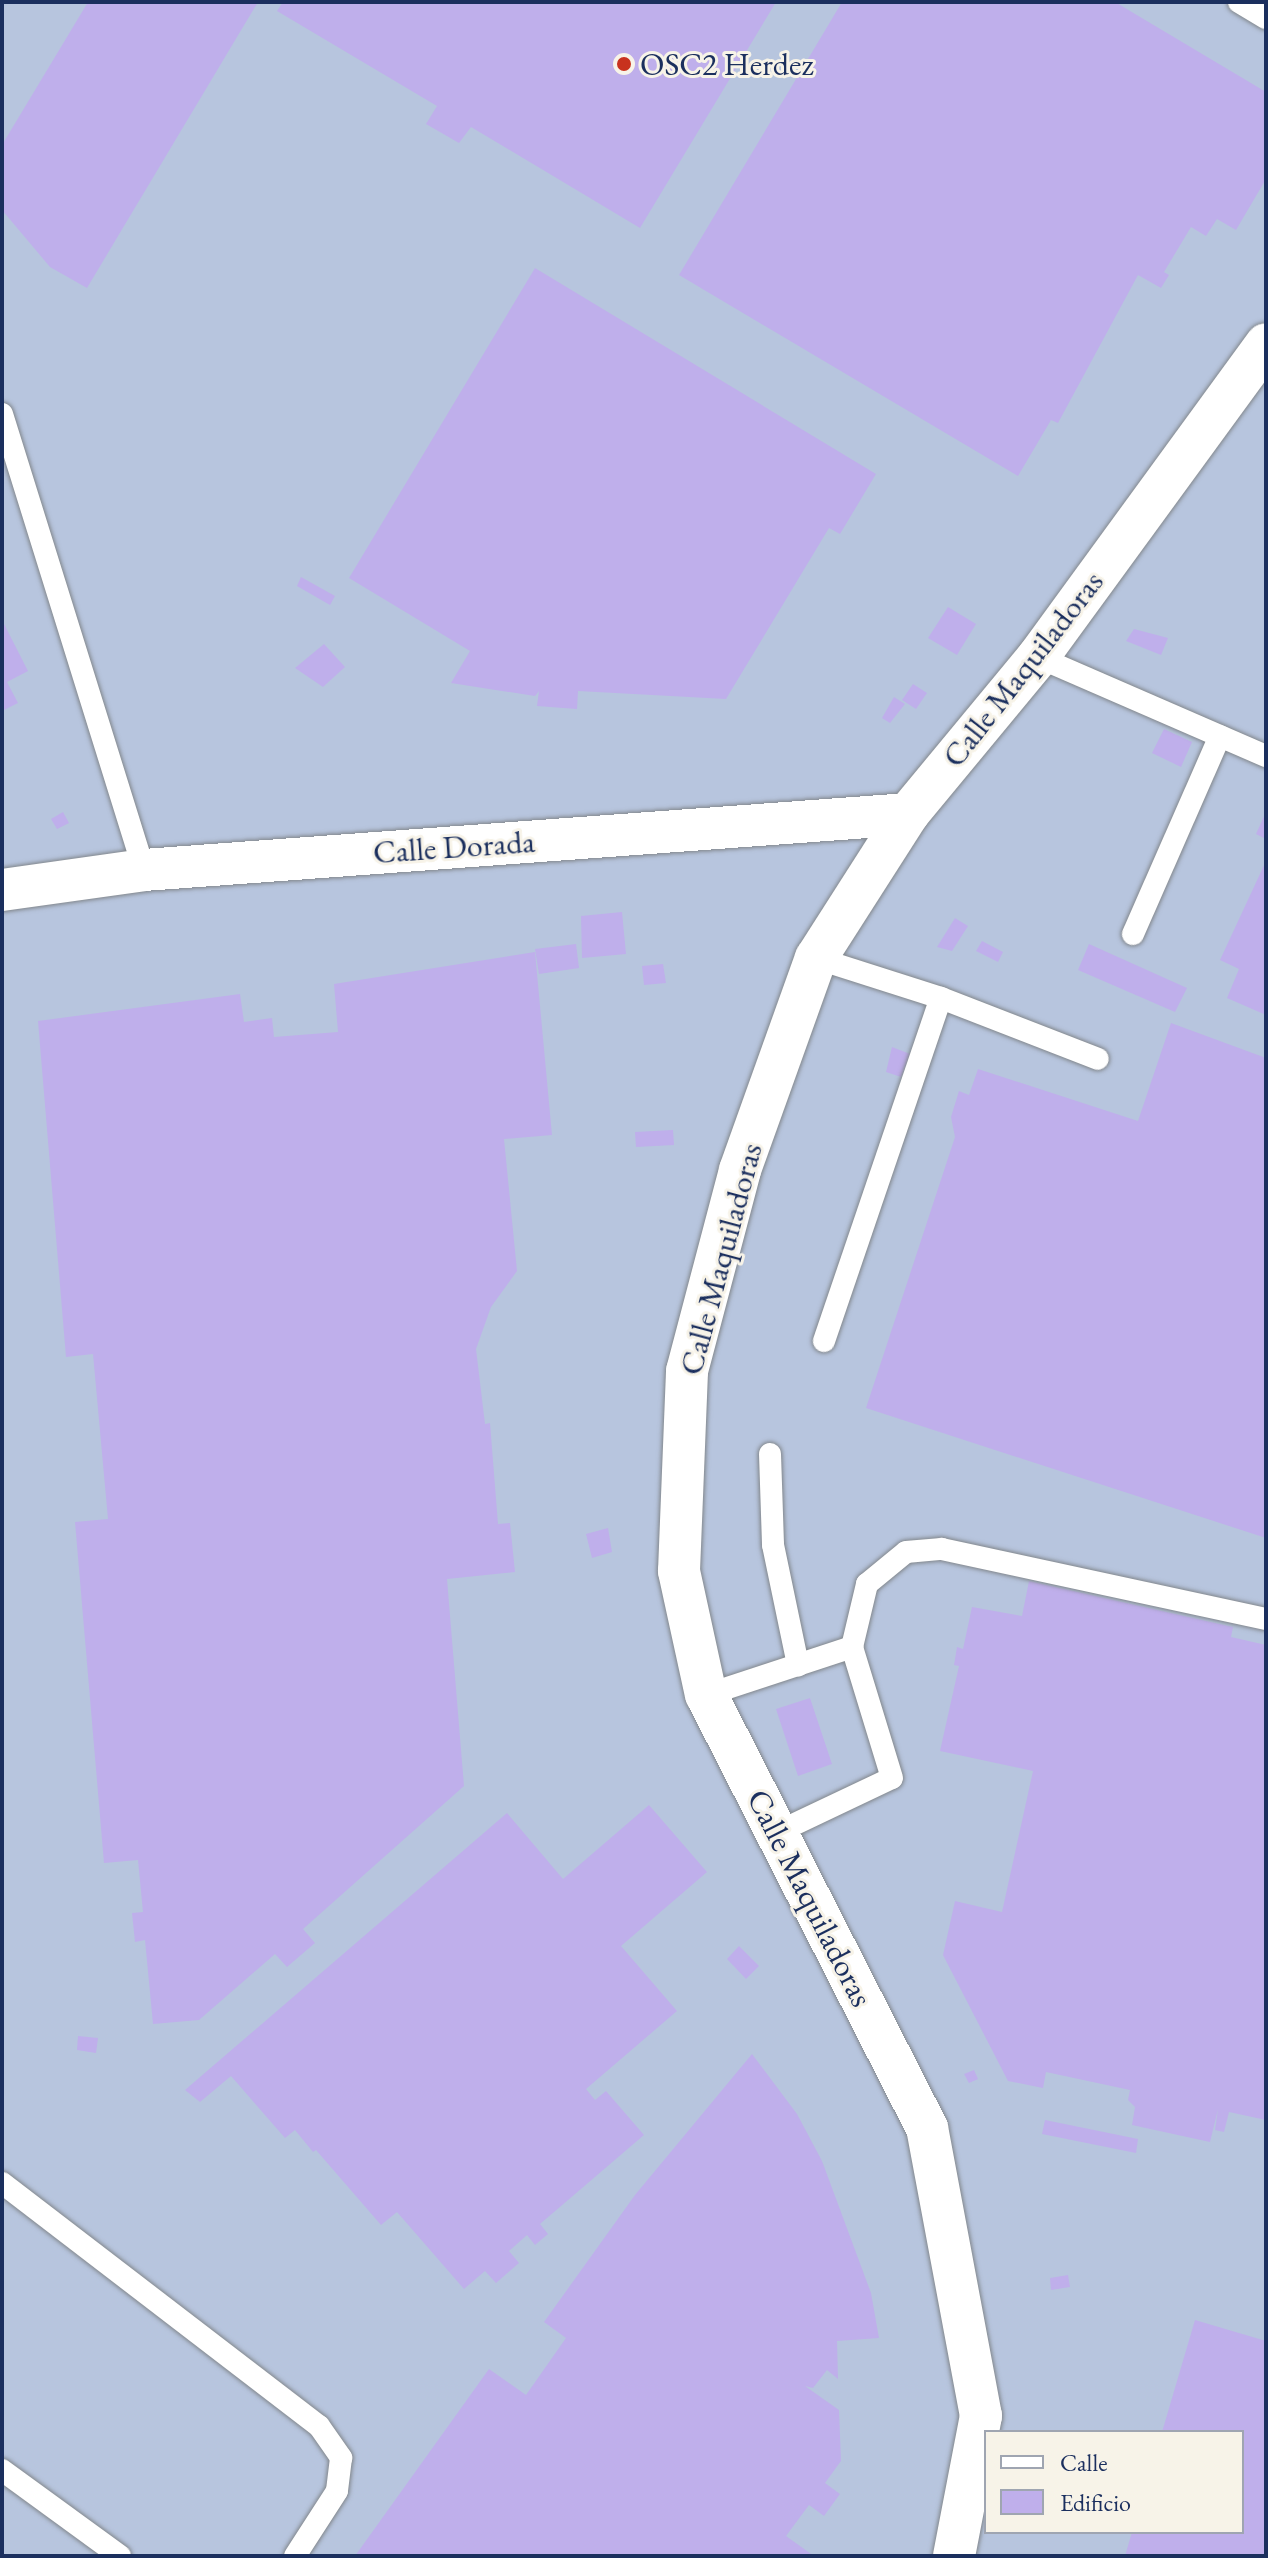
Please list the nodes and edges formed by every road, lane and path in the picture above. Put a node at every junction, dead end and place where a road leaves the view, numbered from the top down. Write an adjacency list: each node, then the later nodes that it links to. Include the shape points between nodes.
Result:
1 (1239, 2): 2 (lane)
2 (1266, 18)
3 (1266, 344): 5 (street, Calle Maquiladoras)
4 (2, 414): 9 (lane)
5 (1038, 657): 6 (lane); 8 (street, Calle Maquiladoras)
6 (1220, 736): 7 (lane); 11 (lane)
7 (1266, 756)
8 (908, 814): 9 (street, Calle Dorada); 12 (street, Calle Maquiladoras)
9 (144, 870): 10 (street, Calle Dorada)
10 (2, 890)
11 (1133, 934)
12 (816, 958): 13 (lane); 20 (street, Calle Maquiladoras, via 740,1170 687,1371 679,1571)
13 (941, 998): 14 (lane); 15 (lane)
14 (1098, 1059)
15 (824, 1341)
16 (770, 1454): 19 (lane, via 773,1545)
17 (1266, 1619): 18 (lane, via 942,1549 906,1552 867,1584)
18 (852, 1647): 19 (lane); 21 (lane, via 892,1778)
19 (798, 1665): 20 (lane)
20 (706, 1695): 21 (street, Calle Maquiladoras)
21 (776, 1833): 26 (street, Calle Maquiladoras, via 927,2128 981,2416)
22 (2, 2183): 25 (lane, via 319,2426 341,2458 337,2491)
23 (2, 2470): 24 (lane)
24 (120, 2556)
25 (295, 2556)
26 (954, 2556)

